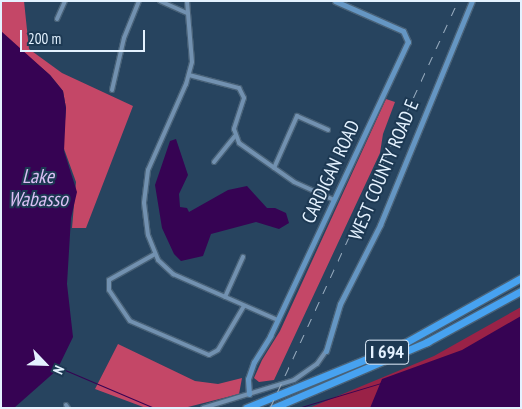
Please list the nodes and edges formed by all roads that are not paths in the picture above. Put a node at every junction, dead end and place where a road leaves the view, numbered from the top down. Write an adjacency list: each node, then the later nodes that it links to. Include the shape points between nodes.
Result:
1 (65, 1): 8 (street)
2 (139, 1): 10 (street, via 124,38)
3 (160, 1): 7 (street)
4 (186, 1): 7 (street)
5 (335, 1): 15 (street, CARDIGAN ROAD, via 403,31 408,42)
6 (472, 1): 23 (street, WEST COUNTY ROAD E, via 380,225 340,304)
7 (188, 13): 9 (street, via 192,43)
8 (57, 19)
9 (189, 75): 12 (street, via 232,84 242,91 244,102); 16 (street, via 146,182 145,219)
10 (112, 90)
11 (328, 130): 14 (street, via 297,116)
12 (235, 136): 13 (street); 14 (street, via 241,145)
13 (214, 162)
14 (274, 168): 15 (street, via 294,182)
15 (334, 200): 22 (street, CARDIGAN ROAD)
16 (155, 254): 20 (street, via 173,274); 21 (street, via 109,280 109,290 130,321 209,355 218,350)
17 (243, 257): 20 (street)
18 (521, 278): 26 (highway, I 694, via 402,345)
19 (521, 291): 27 (highway, I 694, via 413,349)
20 (225, 298): 21 (street)
21 (244, 306): 22 (street)
22 (278, 320): 24 (street, CARDIGAN ROAD, via 254,362 248,379)
23 (326, 351): 24 (street, via 304,375)
24 (249, 394): 25 (street)
25 (204, 408)
26 (246, 408)
27 (273, 408)

